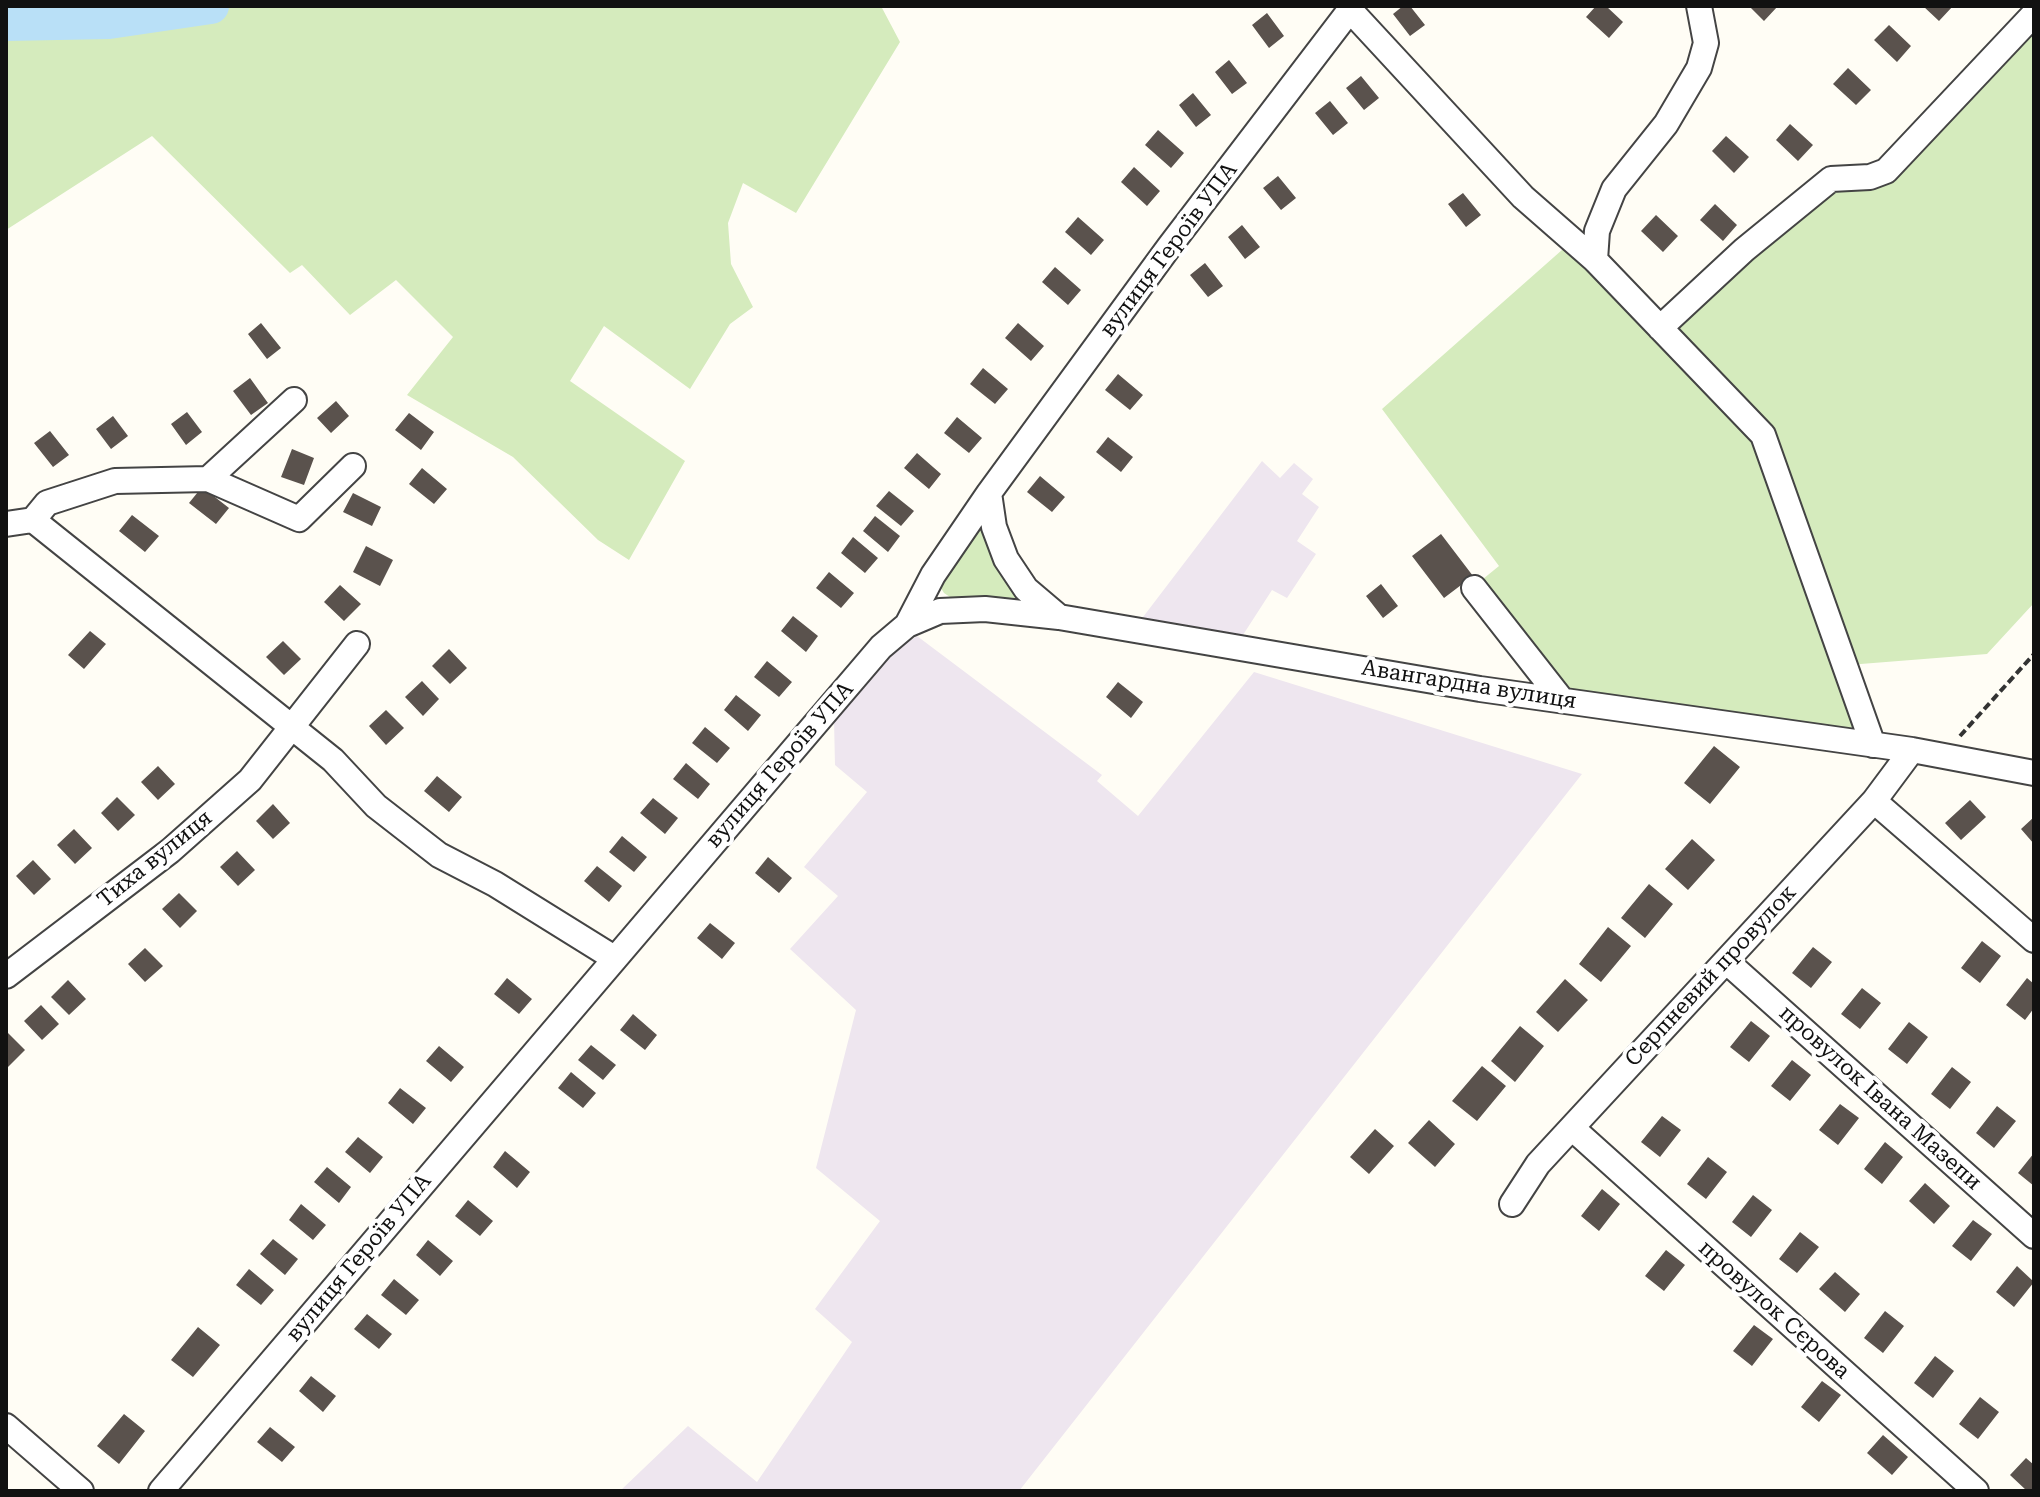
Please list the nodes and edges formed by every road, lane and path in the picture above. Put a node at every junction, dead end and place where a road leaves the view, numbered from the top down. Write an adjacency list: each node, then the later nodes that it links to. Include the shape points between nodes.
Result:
1 (1699, 6): 4 (street, via 1706,43 1699,68 1666,124 1614,189 1597,231)
2 (1352, 8): 4 (street, via 1523,197); 9 (street, вулиця Героїв УПА)
3 (2034, 14): 5 (street, via 1886,171 1831,179)
4 (1595, 260): 5 (street)
5 (1660, 328): 19 (street, via 1763,435)
6 (294, 400): 8 (street)
7 (353, 466): 8 (street, via 299,519)
8 (208, 479): 10 (street, via 115,481 47,503)
9 (989, 493): 13 (street, via 1006,559 1026,589); 14 (street, вулиця Героїв УПА, via 933,575)
10 (33, 520): 11 (street); 18 (street)
11 (6, 524)
12 (1474, 588): 17 (street)
13 (1059, 617): 14 (street, Авангардна вулиця, via 985,609 940,611); 17 (street, Авангардна вулиця)
14 (907, 625): 25 (street, вулиця Героїв УПА, via 881,647)
15 (357, 644): 18 (street, Тиха вулиця)
16 (2034, 654): 21 (path)
17 (1561, 699): 19 (street, Авангардна вулиця)
18 (289, 727): 25 (street, via 439,855); 27 (street, Тиха вулиця, via 250,780 170,851)
19 (1873, 745): 20 (street, Авангардна вулиця)
20 (1912, 750): 21 (street, Авангардна вулиця); 23 (street, Серпневий провулок)
21 (1942, 756): 22 (street, Авангардна вулиця)
22 (2034, 773)
23 (1874, 801): 24 (street); 26 (street, Серпневий провулок)
24 (2034, 940)
25 (614, 958): 33 (street, вулиця Героїв УПА)
26 (1726, 961): 28 (street, Серпневий провулок); 30 (street, провулок Івана Мазепи)
27 (6, 976)
28 (1572, 1128): 29 (street, Серпневий провулок, via 1538,1164); 34 (street, провулок Сєрова)
29 (1512, 1204)
30 (2034, 1236)
31 (6, 1426): 32 (street)
32 (81, 1491)
33 (161, 1491)
34 (1976, 1491)

